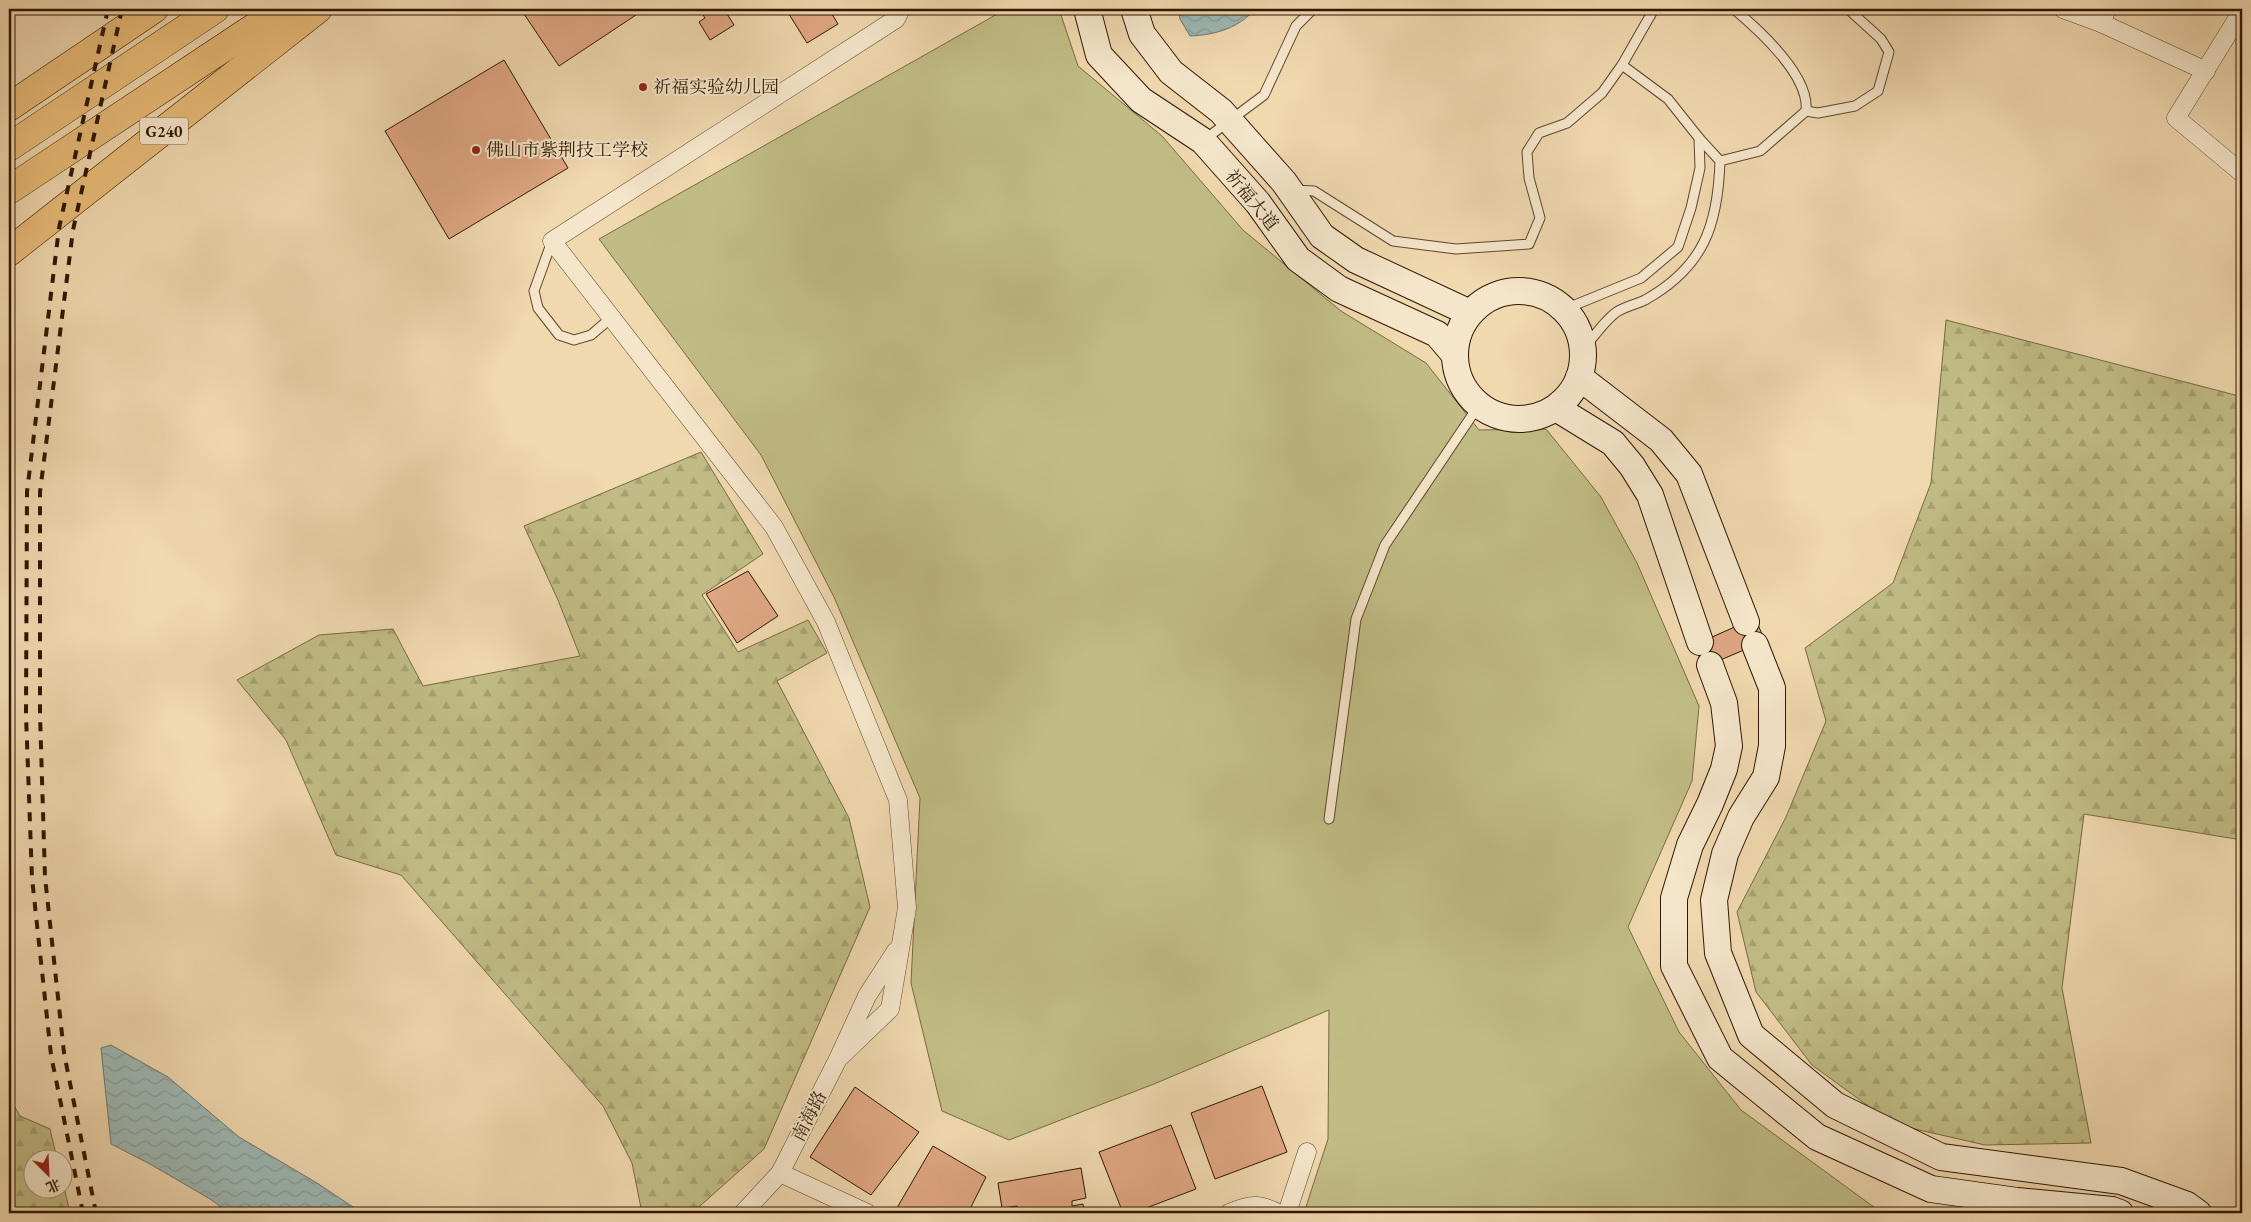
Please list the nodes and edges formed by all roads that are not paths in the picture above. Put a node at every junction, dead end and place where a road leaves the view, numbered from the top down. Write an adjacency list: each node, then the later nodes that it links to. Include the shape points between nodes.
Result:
1 (154, 9): 17 (highway)
2 (215, 9): 22 (highway)
3 (282, 9): 25 (highway)
4 (318, 9): 28 (highway, G240)
5 (901, 9): 27 (street, via 896,19)
6 (1088, 9): 21 (street, 祈福大道, via 1099,55 1142,100)
7 (1134, 9): 19 (street, 祈福大道, via 1142,34 1171,72)
8 (1313, 9): 19 (lane, via 1296,26 1264,95)
9 (1654, 9): 15 (lane)
10 (1734, 9): 18 (lane, via 1768,38 1800,82 1808,100)
11 (1848, 9): 18 (lane, via 1881,39 1889,52 1878,92 1855,106 1818,113)
12 (2063, 9): 14 (street)
13 (2242, 11): 16 (street)
14 (2104, 16): 16 (street)
15 (1622, 65): 20 (lane, via 1668,99); 26 (lane, via 1602,93 1567,123 1539,133 1527,152 1529,178 1540,218 1529,244 1456,249 1394,241 1314,191)
16 (2206, 71): 24 (street, via 2176,118)
17 (9, 107)
18 (1806, 111): 23 (lane, via 1760,151)
19 (1229, 121): 21 (lane); 26 (street, 祈福大道)
20 (1698, 138): 23 (lane); 29 (lane, via 1700,168 1678,247 1641,278)
21 (1203, 141): 33 (street, 祈福大道, via 1258,203 1298,259 1339,289 1437,334)
22 (9, 147)
23 (1720, 161): 32 (lane, via 1714,216 1704,244 1682,274 1645,300 1614,313)
24 (2242, 173)
25 (9, 190)
26 (1290, 190): 30 (street, 祈福大道, via 1322,236 1356,260)
27 (552, 241): 31 (street); 31 (lane, via 534,291 538,308 559,335 574,340 591,335)
28 (9, 252)
29 (1565, 309): 30 (street, via 1545,296 1523,290 1500,293 1480,303); 32 (street, via 1578,327)
30 (1470, 313): 33 (street, via 1458,332)
31 (612, 318): 38 (street, via 774,527 826,622 898,800 907,908)
32 (1584, 349): 34 (street)
33 (1454, 354): 35 (street, via 1457,377 1468,396)
34 (1579, 377): 36 (street, via 1572,392); 48 (street, via 1661,440 1690,474 1772,688 1772,746 1766,777 1741,817 1725,854 1714,900 1718,953 1751,1035 1835,1105 1942,1157 2122,1181 2187,1205)
35 (1479, 405): 36 (street, via 1506,419 1536,418); 37 (lane, via 1385,545 1356,619)
36 (1556, 408): 47 (street, via 1613,443 1650,495 1724,703 1729,746 1724,769 1690,845 1674,898 1674,966 1720,1058 1817,1137 1931,1189)
37 (1329, 819)
38 (900, 944): 39 (street, 南海路, via 867,996); 39 (street, via 890,1009)
39 (838, 1059): 41 (street, 南海路)
40 (1307, 1152): 46 (street)
41 (780, 1173): 42 (street, 南海路); 43 (street)
42 (743, 1213)
43 (867, 1213)
44 (1229, 1213): 45 (street, via 1247,1206 1264,1206)
45 (1278, 1213)
46 (1287, 1213)
47 (2120, 1213)
48 (2198, 1213)

